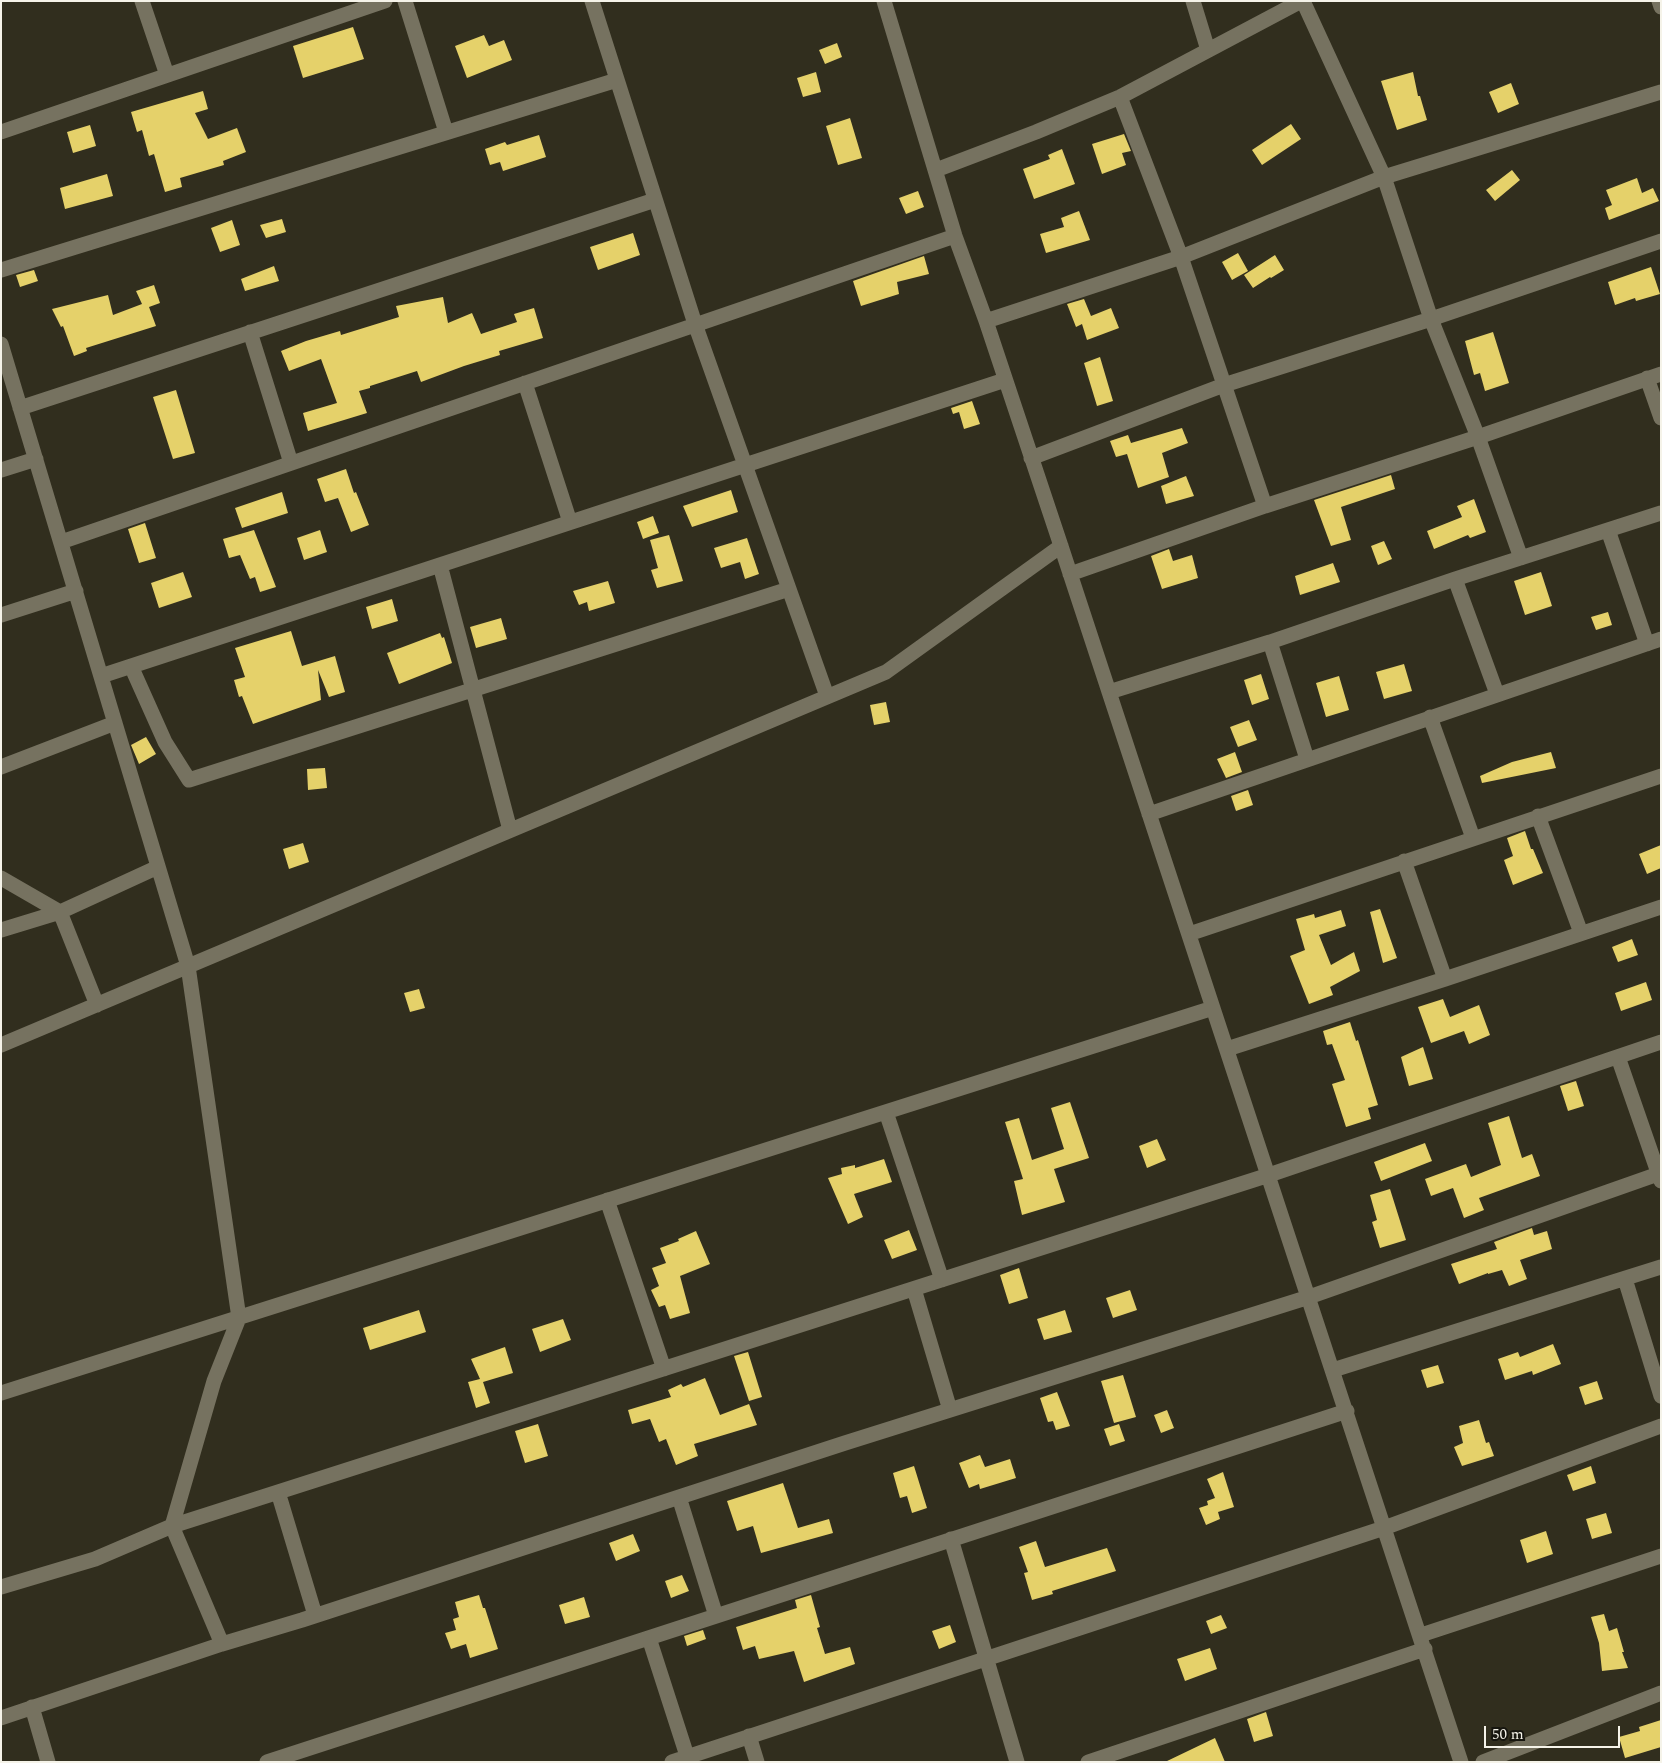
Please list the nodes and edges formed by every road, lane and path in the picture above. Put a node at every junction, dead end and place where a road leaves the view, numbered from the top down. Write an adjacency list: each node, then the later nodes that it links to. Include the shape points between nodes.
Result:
1 (142, 1): 11 (street)
2 (385, 1): 11 (street)
3 (405, 1): 16 (street)
4 (592, 1): 12 (street)
5 (884, 1): 17 (street)
6 (1193, 1): 10 (street)
7 (1302, 1): 10 (street); 18 (street)
8 (1658, 1): 9 (street)
9 (1661, 7)
10 (1208, 50): 14 (street)
11 (167, 75): 15 (street)
12 (617, 80): 16 (street); 19 (street)
13 (1661, 92): 18 (street)
14 (1120, 97): 17 (street); 22 (street)
15 (1, 132)
16 (446, 132): 23 (street)
17 (936, 170): 20 (street)
18 (1384, 177): 22 (street); 24 (street)
19 (655, 200): 26 (street); 27 (street)
20 (955, 236): 25 (street); 26 (street)
21 (1661, 241): 24 (street)
22 (1181, 257): 25 (street); 32 (street)
23 (1, 270)
24 (1431, 319): 32 (street); 35 (street)
25 (986, 321): 30 (street)
26 (695, 324): 31 (street); 39 (street)
27 (250, 332): 33 (street); 38 (street)
28 (1, 344): 33 (street)
29 (1654, 376): 34 (street); 35 (street)
30 (1005, 380): 36 (street); 39 (street)
31 (526, 383): 38 (street); 43 (street)
32 (1224, 385): 36 (street); 41 (street)
33 (20, 408): 37 (street)
34 (1661, 418)
35 (1478, 437): 41 (street); 47 (street)
36 (1031, 458): 46 (street)
37 (36, 459): 40 (street); 45 (street)
38 (291, 463): 45 (street)
39 (745, 465): 43 (street); 51 (street)
40 (1, 470)
41 (1265, 506): 49 (street)
42 (1661, 514): 44 (street)
43 (570, 522): 48 (street)
44 (1608, 530): 47 (street); 55 (street)
45 (61, 542): 52 (street)
46 (1061, 546): 49 (street); 61 (street, via 886,672)
47 (1521, 558): 50 (street)
48 (440, 565): 56 (street); 58 (street)
49 (1070, 574): 59 (street)
50 (1455, 579): 54 (street); 60 (street)
51 (789, 589): 58 (street); 61 (street)
52 (76, 591): 53 (street); 57 (street)
53 (1, 615)
54 (1270, 642): 59 (street); 64 (street)
55 (1654, 642): 60 (street)
56 (131, 666): 57 (street); 58 (street, via 165,742 189,780)
57 (101, 676): 63 (street)
58 (473, 690): 69 (street)
59 (1109, 692): 67 (street)
60 (1497, 694): 62 (street)
61 (827, 696): 69 (street)
62 (1430, 717): 64 (street); 70 (street)
63 (115, 723): 65 (street); 72 (street)
64 (1307, 759): 67 (street)
65 (1, 767)
66 (1661, 776): 68 (street)
67 (1149, 814): 78 (street)
68 (1538, 816): 70 (street); 77 (street)
69 (510, 830): 79 (street)
70 (1473, 838): 71 (street)
71 (1404, 861): 78 (street); 80 (street)
72 (158, 867): 75 (street); 79 (street)
73 (1, 878): 75 (street)
74 (1661, 907): 77 (street)
75 (60, 912): 76 (street); 81 (street)
76 (1, 930)
77 (1581, 933): 80 (street)
78 (1189, 934): 82 (street)
79 (188, 966): 81 (street); 96 (street)
80 (1445, 979): 85 (street)
81 (97, 1004): 84 (street)
82 (1213, 1008): 85 (street); 87 (street)
83 (1661, 1042): 86 (street)
84 (1, 1045)
85 (1227, 1049): 88 (street)
86 (1618, 1057): 88 (street); 89 (street)
87 (886, 1112): 90 (street); 93 (street)
88 (1269, 1175): 93 (street); 95 (street)
89 (1660, 1176): 95 (street)
90 (607, 1200): 96 (street); 97 (street)
91 (1661, 1267): 92 (street)
92 (1624, 1279): 98 (street); 100 (street)
93 (942, 1280): 94 (street)
94 (914, 1290): 97 (street); 101 (street)
95 (1309, 1297): 98 (street); 101 (street)
96 (239, 1318): 99 (street); 106 (street, via 214,1381)
97 (664, 1369): 104 (street)
98 (1333, 1370): 102 (street)
99 (1, 1393)
100 (1661, 1396)
101 (950, 1410): 105 (street)
102 (1346, 1411): 107 (street); 108 (street)
103 (1661, 1426): 107 (street)
104 (278, 1492): 106 (street); 111 (street)
105 (679, 1497): 111 (street); 112 (street)
106 (172, 1526): 110 (street, via 96,1559); 115 (street)
107 (1384, 1528): 113 (street); 117 (street)
108 (951, 1539): 112 (street); 117 (street)
109 (1661, 1556): 113 (street)
110 (1, 1587)
111 (315, 1615): 115 (street)
112 (716, 1616): 114 (street)
113 (1421, 1635): 116 (street)
114 (649, 1638): 122 (street); 124 (street)
115 (222, 1644): 119 (street)
116 (1425, 1649): 128 (street); 129 (street)
117 (987, 1658): 121 (street); 127 (street)
118 (1661, 1693): 130 (street)
119 (32, 1707): 120 (street); 123 (street)
120 (1, 1718)
121 (750, 1736): 122 (street); 126 (street)
122 (689, 1759): 125 (street)
123 (48, 1762)
124 (268, 1762)
125 (672, 1762)
126 (758, 1762)
127 (1017, 1762)
128 (1088, 1762)
129 (1462, 1762)
130 (1483, 1762)

